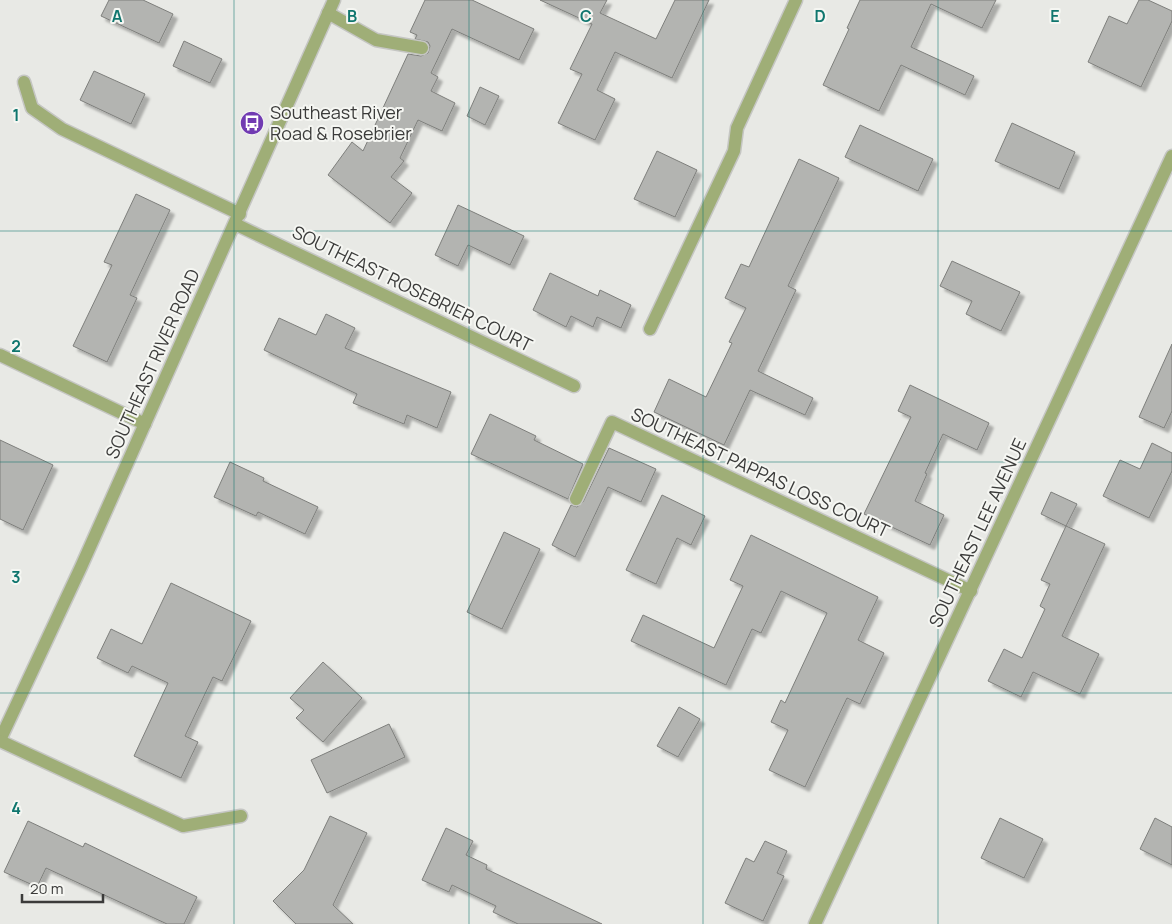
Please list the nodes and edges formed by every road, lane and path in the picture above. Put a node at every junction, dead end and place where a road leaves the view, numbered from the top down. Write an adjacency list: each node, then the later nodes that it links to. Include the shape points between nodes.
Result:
1 (334, 0): 3 (street, SOUTHEAST RIVER ROAD)
2 (796, 0): 8 (street, via 737,128 734,151)
3 (328, 13): 4 (street, via 376,40); 7 (street, SOUTHEAST RIVER ROAD)
4 (422, 48)
5 (24, 82): 7 (street, SOUTHEAST ROSEBRIER COURT, via 32,108 62,130)
6 (1172, 156): 13 (street, SOUTHEAST LEE AVENUE)
7 (237, 219): 10 (street, SOUTHEAST ROSEBRIER COURT); 11 (street, SOUTHEAST RIVER ROAD)
8 (650, 329)
9 (0, 355): 11 (street)
10 (574, 386)
11 (145, 424): 14 (street, SOUTHEAST RIVER ROAD)
12 (576, 500): 13 (street, SOUTHEAST PAPPAS LOSS COURT, via 612,422)
13 (971, 591): 16 (street, SOUTHEAST LEE AVENUE)
14 (0, 740): 15 (street, via 183,826)
15 (241, 816)
16 (815, 924)

